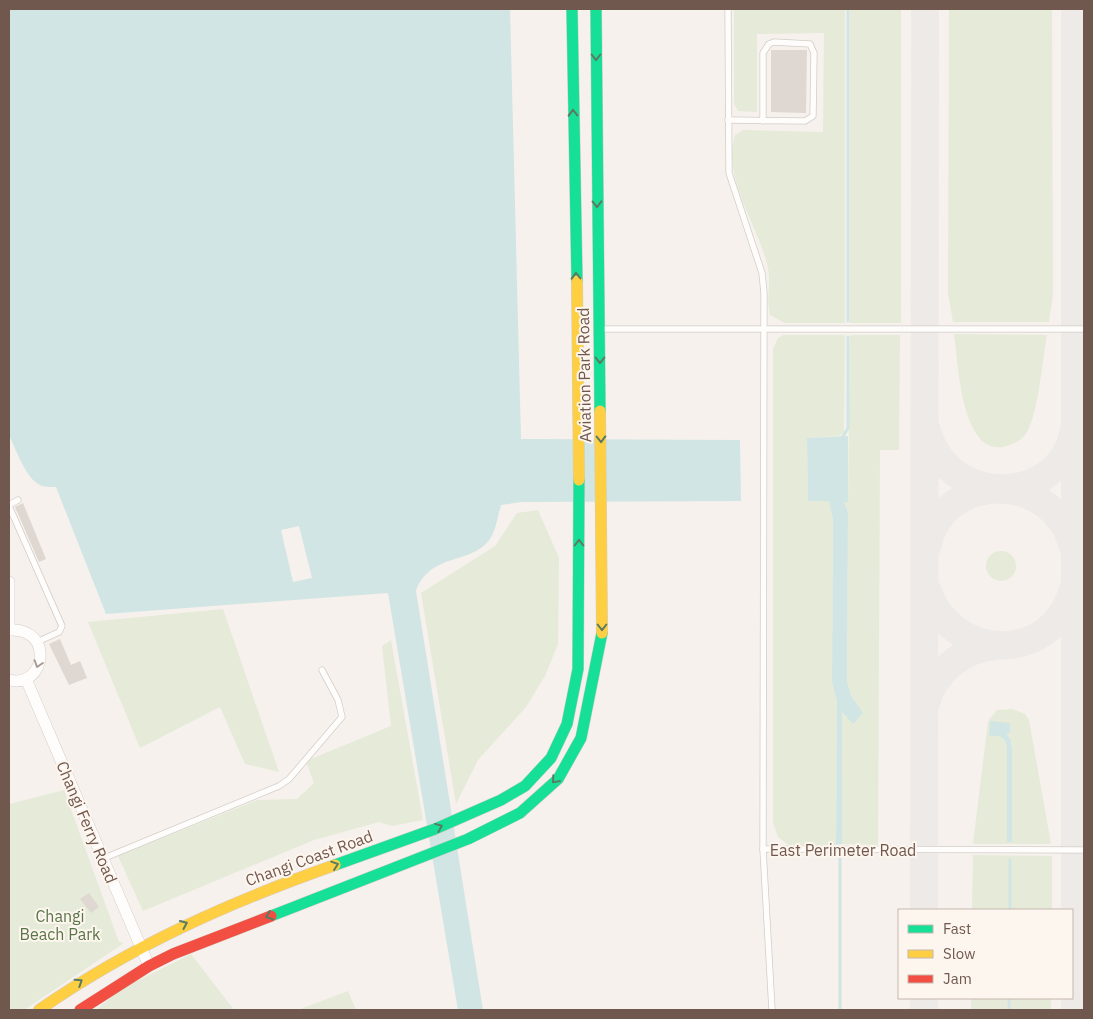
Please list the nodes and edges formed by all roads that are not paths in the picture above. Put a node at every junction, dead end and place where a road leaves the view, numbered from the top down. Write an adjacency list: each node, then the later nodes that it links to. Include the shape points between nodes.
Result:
1 (572, 9): 17 (main road, Aviation Park Road, one-way to 1, via 578,684 579,430)
2 (596, 9): 6 (main road, Aviation Park Road, one-way to 6)
3 (728, 9): 4 (lane)
4 (728, 120): 5 (lane); 8 (lane, via 729,173 762,273)
5 (763, 121): 5 (lane, via 805,121 813,116 814,53 810,44 774,42 766,48 763,53)
6 (600, 329): 8 (lane); 22 (main road, Aviation Park Road, one-way to 22, via 602,640 581,738 558,779 526,808 498,825)
7 (1084, 329): 8 (lane)
8 (764, 330): 18 (lane)
9 (18, 500): 10 (lane)
10 (9, 505): 13 (lane, via 62,626 59,632)
11 (9, 582): 12 (street)
12 (9, 630): 13 (street, via 30,634)
13 (37, 642): 15 (street, one-way to 15, via 41,652 40,663)
14 (322, 670): 20 (lane, via 338,700 342,717 289,780)
15 (26, 679): 16 (street); 20 (street, Changi Ferry Road)
16 (9, 680)
17 (570, 721): 21 (main road, Changi Coast Road, one-way to 17, via 506,798 525,786 547,763)
18 (763, 849): 19 (lane, East Perimeter Road); 27 (lane, East Perimeter Road)
19 (1084, 850)
20 (102, 859): 23 (street, Changi Ferry Road)
21 (285, 893): 22 (main road, via 288,903); 23 (main road, Changi Coast Road, one-way to 21, via 186,923)
22 (297, 905): 24 (main road, one-way to 24)
23 (140, 945): 24 (street, Changi Ferry Road); 25 (main road, Changi Coast Road, one-way to 23)
24 (149, 966): 26 (main road)
25 (39, 1010)
26 (80, 1010)
27 (772, 1010)

